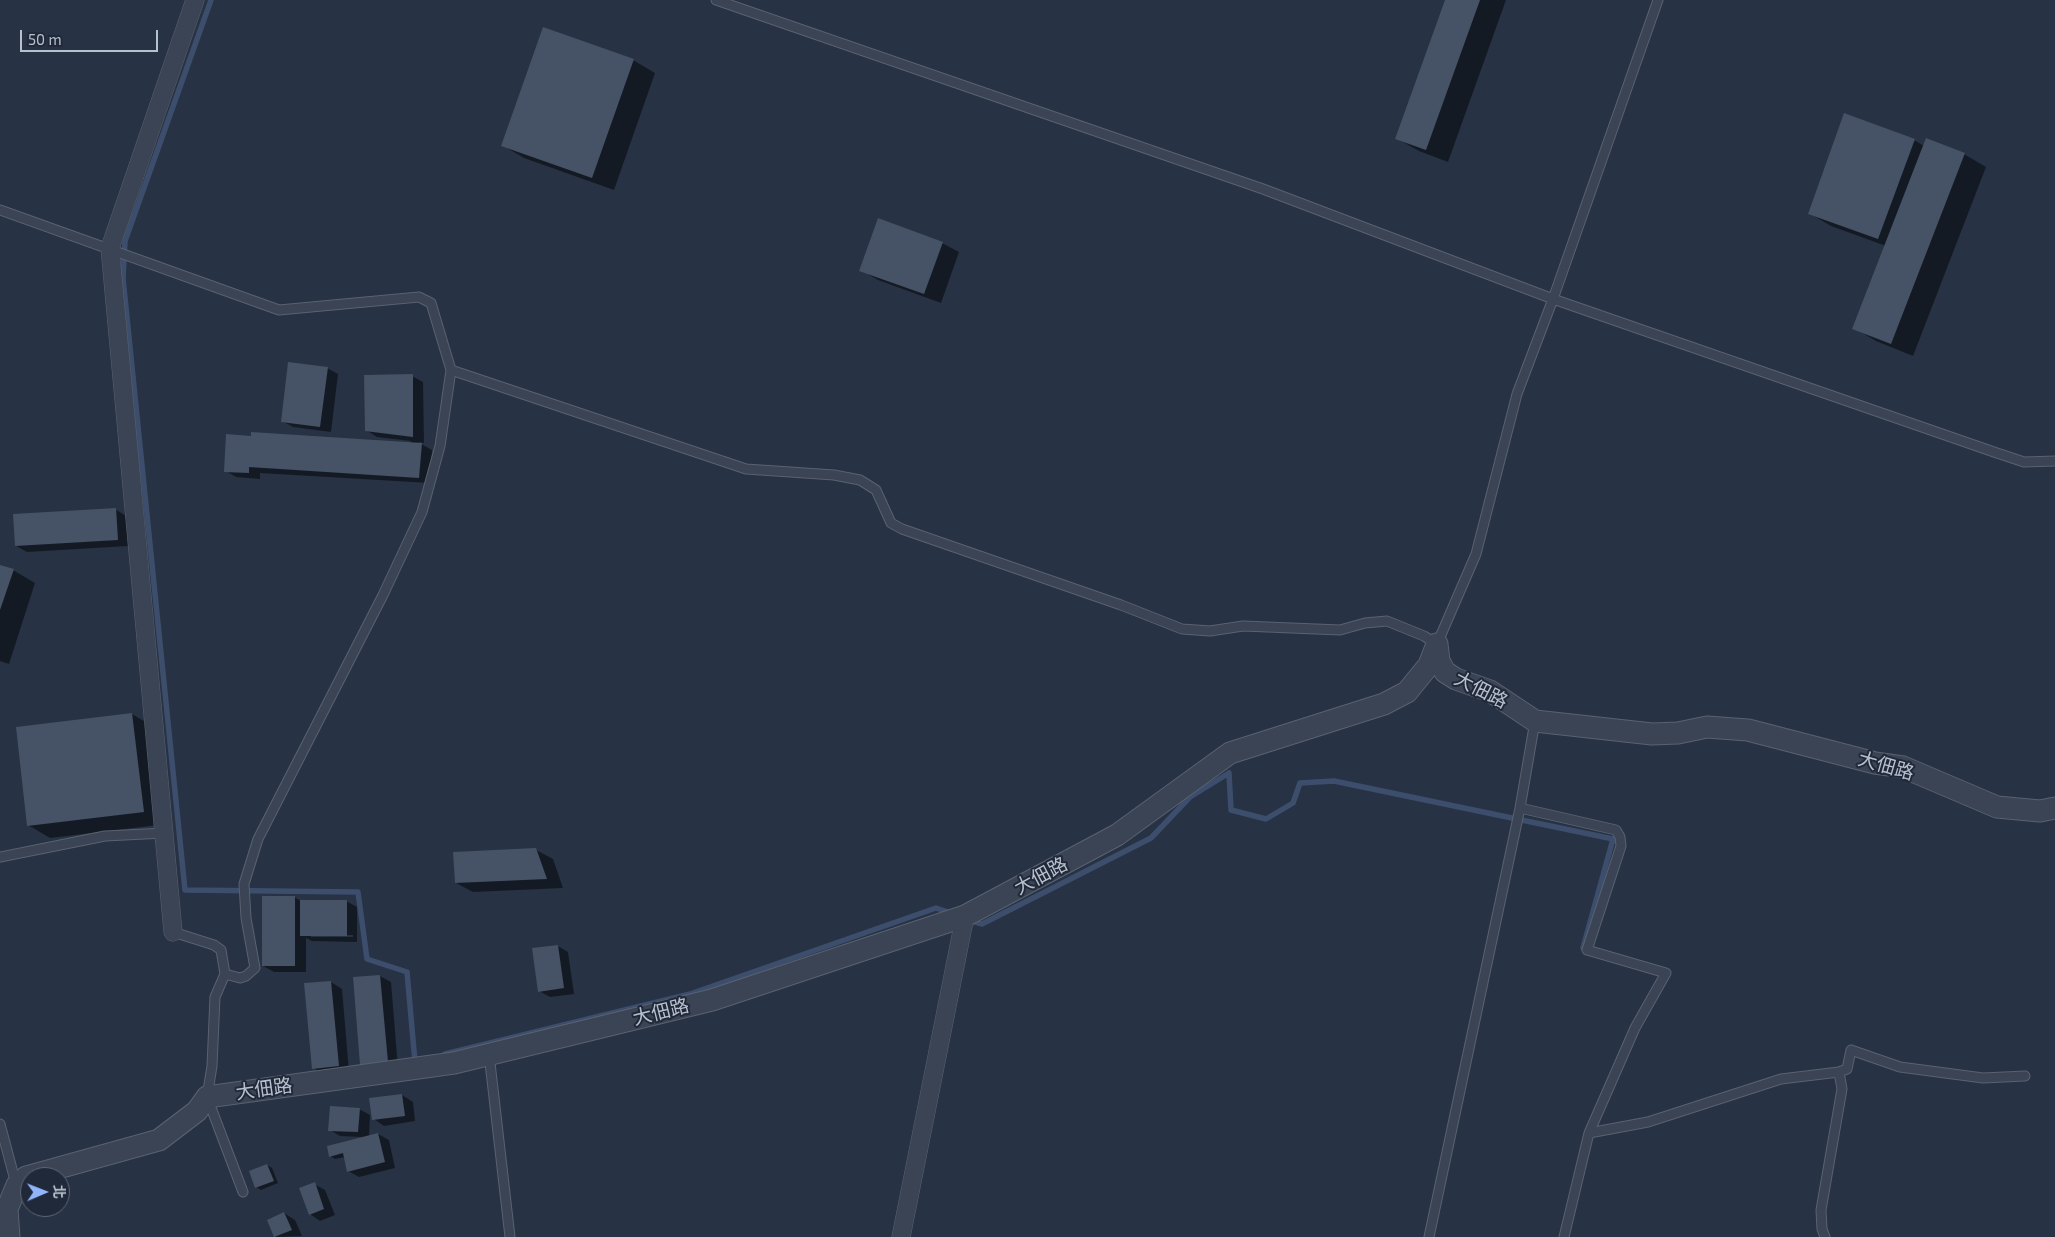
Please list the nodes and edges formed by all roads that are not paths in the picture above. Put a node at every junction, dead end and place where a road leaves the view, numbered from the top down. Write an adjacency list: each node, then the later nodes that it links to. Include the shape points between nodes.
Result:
1 (195, 0): 5 (street)
2 (716, 0): 6 (lane, via 1262,190)
3 (1658, 0): 6 (lane)
4 (0, 210): 5 (lane)
5 (110, 248): 7 (lane, via 279,310 419,298 431,303); 13 (street)
6 (1553, 299): 8 (lane, via 2024,462); 9 (lane, via 1517,394 1476,554)
7 (451, 370): 9 (lane, via 746,469 860,480 876,490 891,523 902,530 1182,629 1244,626 1340,630 1365,622 1387,621); 17 (lane, via 440,446 422,512 258,838 244,884 255,968 240,978)
8 (2055, 461)
9 (1437, 644): 10 (street, 大佃路, via 1445,672 1490,691); 15 (street, 大佃路, via 1429,665 1407,692 1384,704 1230,753 1117,835)
10 (1535, 721): 11 (lane); 12 (street, 大佃路, via 1652,734 1678,734 1707,727 1748,730 1875,763 1903,767 1997,807 2040,811)
11 (1520, 808): 23 (lane, via 1616,830 1621,846 1587,950 1666,973 1635,1028); 29 (lane)
12 (2055, 808)
13 (165, 833): 14 (lane, via 105,836); 16 (street)
14 (0, 857)
15 (965, 916): 18 (street, 大佃路, via 712,1000); 28 (street)
16 (173, 932): 17 (lane, via 221,950)
17 (224, 974): 21 (lane, via 216,997)
18 (489, 1054): 21 (street, 大佃路, via 454,1063); 27 (lane)
19 (1839, 1072): 20 (lane, via 1847,1069 1851,1050 1900,1067 1983,1078); 23 (lane, via 1780,1079 1648,1122); 31 (lane, via 1842,1089 1821,1210)
20 (2025, 1076)
21 (207, 1097): 24 (street, via 196,1111 159,1140 26,1177); 25 (lane)
22 (0, 1124): 24 (lane)
23 (1589, 1133): 30 (lane)
24 (17, 1185): 26 (street, via 7,1209)
25 (243, 1192)
26 (9, 1237)
27 (510, 1237)
28 (901, 1237)
29 (1429, 1237)
30 (1564, 1237)
31 (1825, 1237)

